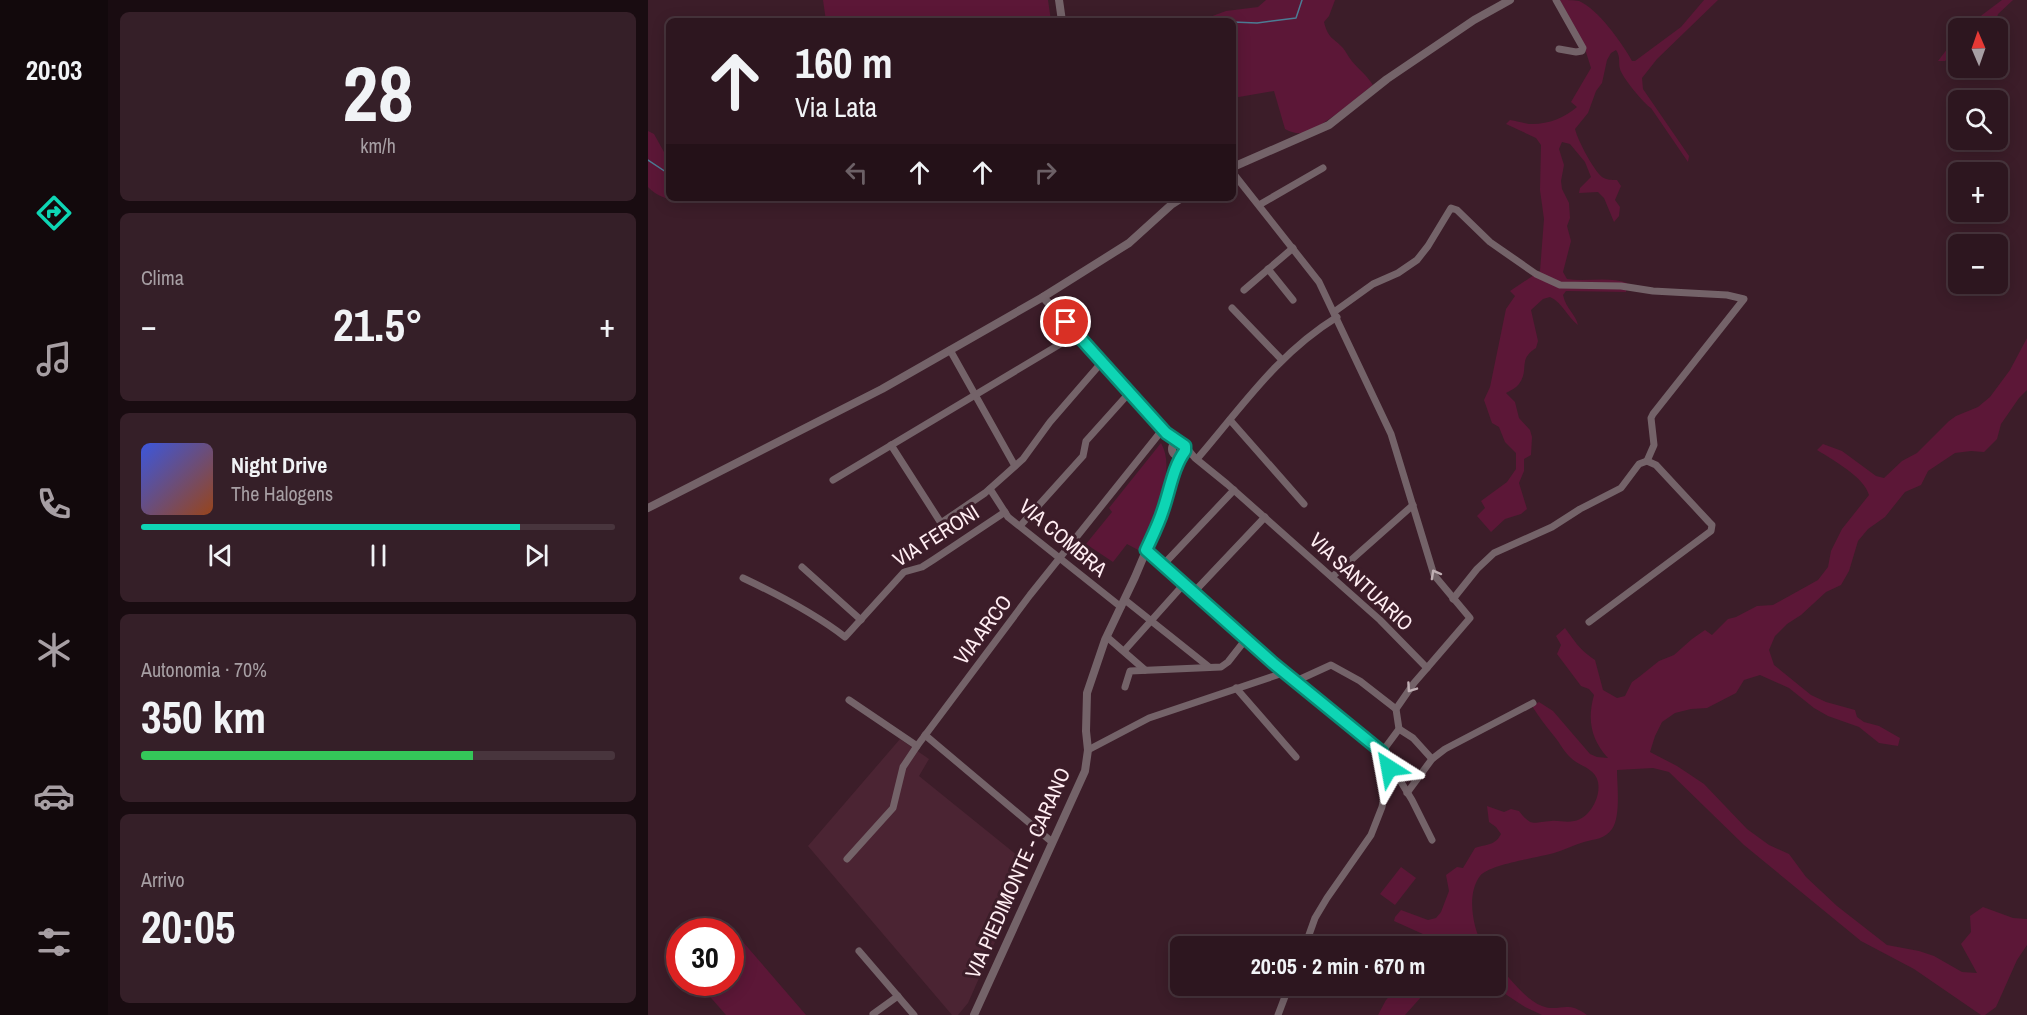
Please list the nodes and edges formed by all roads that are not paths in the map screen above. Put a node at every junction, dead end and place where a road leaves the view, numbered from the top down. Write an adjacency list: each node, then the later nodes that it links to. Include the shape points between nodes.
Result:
1 (1059, 0): 4 (street)
2 (1510, 0): 6 (street, via 1387,79 1329,125)
3 (1556, 0): 5 (street, via 1583,48 1576,52)
4 (1062, 18)
5 (1559, 50)
6 (1236, 166)
7 (1323, 168): 10 (street)
8 (1236, 177): 10 (street)
9 (1168, 201): 14 (street, via 1130,243)
10 (1259, 206): 11 (street)
11 (1293, 249): 12 (street); 17 (street, via 1319,282)
12 (1268, 269): 13 (street); 15 (street)
13 (1244, 290)
14 (1043, 297): 18 (street); 19 (street)
15 (1293, 300)
16 (1232, 308): 20 (street)
17 (1335, 314): 20 (street); 29 (street, via 1373,284 1417,260 1451,208 1490,242 1536,274 1560,285 1633,287 1744,299 1653,414 1654,445); 35 (street, via 1391,434)
18 (1077, 334): 21 (street); 23 (street)
19 (950, 350): 23 (street); 36 (street, via 882,389)
20 (1282, 360): 24 (street)
21 (1102, 362): 22 (street); 30 (street, VIA COMBRA)
22 (1130, 392): 25 (street); 39 (street, via 1086,441 1083,456)
23 (976, 394): 26 (street); 30 (street)
24 (1230, 420): 28 (street); 34 (street)
25 (1165, 431): 27 (street); 41 (street, VIA ARCO)
26 (891, 445): 31 (street); 32 (street, VIA COMBRA, via 941,523)
27 (1179, 449): 28 (street, VIA SANTUARIO); 40 (street, VIA PIEDIMONTE - CARANO, via 1162,513)
28 (1196, 458): 33 (street, VIA SANTUARIO)
29 (1647, 461): 48 (street, via 1639,464 1621,488 1552,527 1494,553); 52 (street, via 1656,465 1709,522 1711,531)
30 (1015, 466): 32 (street, VIA COMBRA)
31 (833, 480)
32 (990, 489): 37 (street, VIA COMBRA)
33 (1234, 490): 38 (street, VIA SANTUARIO); 42 (street)
34 (1305, 504)
35 (1413, 505): 44 (street); 48 (street, one-way to 35, via 1434,575)
36 (648, 508)
37 (1005, 512): 39 (street, VIA COMBRA); 50 (street, VIA FERONI, via 927,563 904,572)
38 (1265, 517): 44 (street, VIA SANTUARIO); 47 (street)
39 (1020, 526): 41 (street, VIA COMBRA)
40 (1146, 550): 42 (street); 49 (street, VIA PIEDIMONTE - CARANO)
41 (1061, 559): 49 (street, VIA COMBRA); 67 (street, VIA ARCO)
42 (1163, 565): 46 (street)
43 (802, 567): 50 (street)
44 (1332, 577): 57 (street, VIA SANTUARIO)
45 (743, 578): 50 (street, VIA FERONI, via 778,594 845,637)
46 (1184, 584): 47 (street); 51 (street)
47 (1194, 592): 54 (street)
48 (1453, 599): 57 (street, via 1470,618)
49 (1123, 604): 51 (street, VIA COMBRA); 53 (street, VIA PIEDIMONTE - CARANO)
50 (861, 620)
51 (1152, 621): 55 (street); 56 (street, VIA COMBRA)
52 (1589, 622)
53 (1107, 637): 55 (street); 69 (street, VIA PIEDIMONTE - CARANO, via 1087,693)
54 (1246, 639): 56 (street, via 1228,662 1221,667); 59 (street)
55 (1124, 651): 58 (street)
56 (1209, 667): 58 (street)
57 (1427, 668): 65 (street, one-way to 65)
58 (1145, 670): 61 (street, via 1130,671)
59 (1286, 672): 60 (street); 62 (street)
60 (1296, 681): 65 (street, via 1331,665 1360,681); 70 (street)
61 (1125, 687)
62 (1236, 688): 69 (street, via 1149,718); 71 (street)
63 (849, 700): 68 (street)
64 (1533, 703): 72 (street)
65 (1396, 709): 66 (street)
66 (1399, 729): 70 (street); 72 (street)
67 (925, 735): 68 (street, VIA ARCO); 76 (street)
68 (917, 746): 77 (street, VIA ARCO, via 903,767 893,808)
69 (1088, 750): 76 (street, VIA PIEDIMONTE - CARANO, via 1085,771)
70 (1382, 752): 73 (street)
71 (1296, 757)
72 (1432, 759): 74 (street)
73 (1387, 760): 74 (street); 78 (street, via 1382,807 1371,835 1327,898)
74 (1407, 793): 75 (street)
75 (1432, 840)
76 (1052, 842): 84 (street, VIA PIEDIMONTE - CARANO)
77 (847, 859)
78 (1309, 936)
79 (858, 951): 80 (street)
80 (898, 996): 82 (street); 83 (street)
81 (1285, 996): 85 (street)
82 (873, 1014)
83 (914, 1015)
84 (974, 1015)
85 (1278, 1015)

